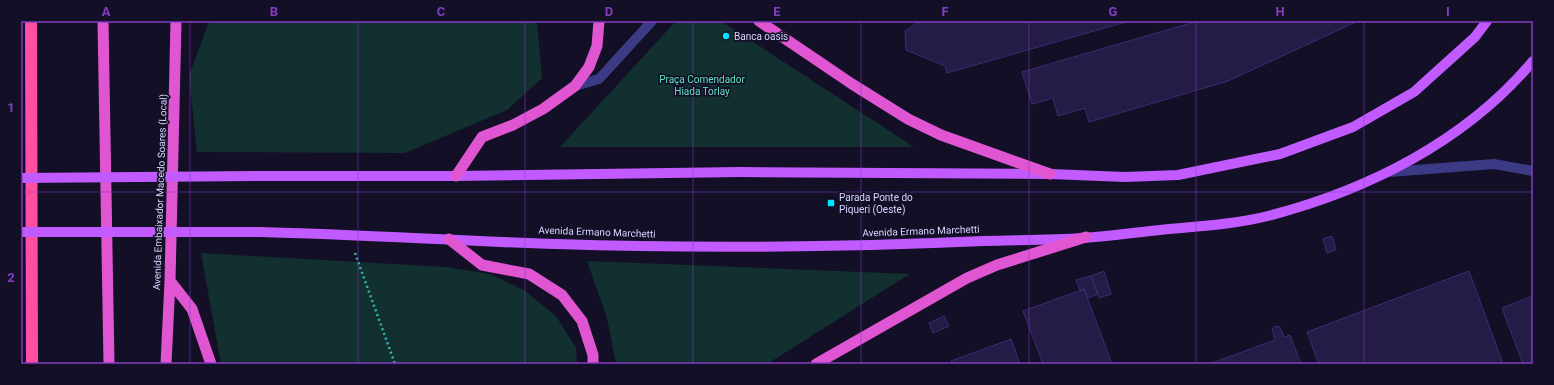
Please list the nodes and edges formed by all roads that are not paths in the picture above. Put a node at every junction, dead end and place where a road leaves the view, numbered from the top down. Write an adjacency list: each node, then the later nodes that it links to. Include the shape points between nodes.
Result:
1 (31, 21): 21 (highway)
2 (103, 21): 22 (highway)
3 (176, 21): 9 (highway, Avenida Embaixador Macedo Soares (Local))
4 (183, 21): 9 (highway)
5 (599, 21): 11 (highway, via 597,46 588,67)
6 (652, 21): 11 (street, via 599,79)
7 (759, 21): 14 (highway, via 852,84 908,118 941,135)
8 (1487, 21): 14 (main road, via 1475,37 1414,92 1353,127 1280,154 1178,175 1125,177)
9 (176, 37): 20 (highway, Avenida Embaixador Macedo Soares (Local))
10 (1533, 61): 12 (main road, Avenida Ermano Marchetti, via 1476,119 1429,150)
11 (575, 86): 15 (highway, via 543,109 482,137)
12 (1389, 172): 13 (street, via 1494,164); 18 (main road, Avenida Ermano Marchetti, via 1326,198 1266,217)
13 (1533, 172)
14 (1050, 174): 15 (main road, via 741,172)
15 (456, 176): 16 (main road, bridge)
16 (21, 178)
17 (21, 232): 19 (main road, Avenida Ermano Marchetti, bridge, via 260,232)
18 (1086, 238): 19 (main road, Avenida Ermano Marchetti, via 899,244 654,246); 26 (highway, via 998,265 967,278)
19 (449, 240): 25 (highway, via 482,265 529,274 562,295 582,321 593,355)
20 (170, 281): 23 (highway, Avenida Embaixador Macedo Soares (Local)); 24 (highway, via 192,309)
21 (32, 364)
22 (109, 364)
23 (166, 364)
24 (211, 364)
25 (593, 364)
26 (816, 364)

